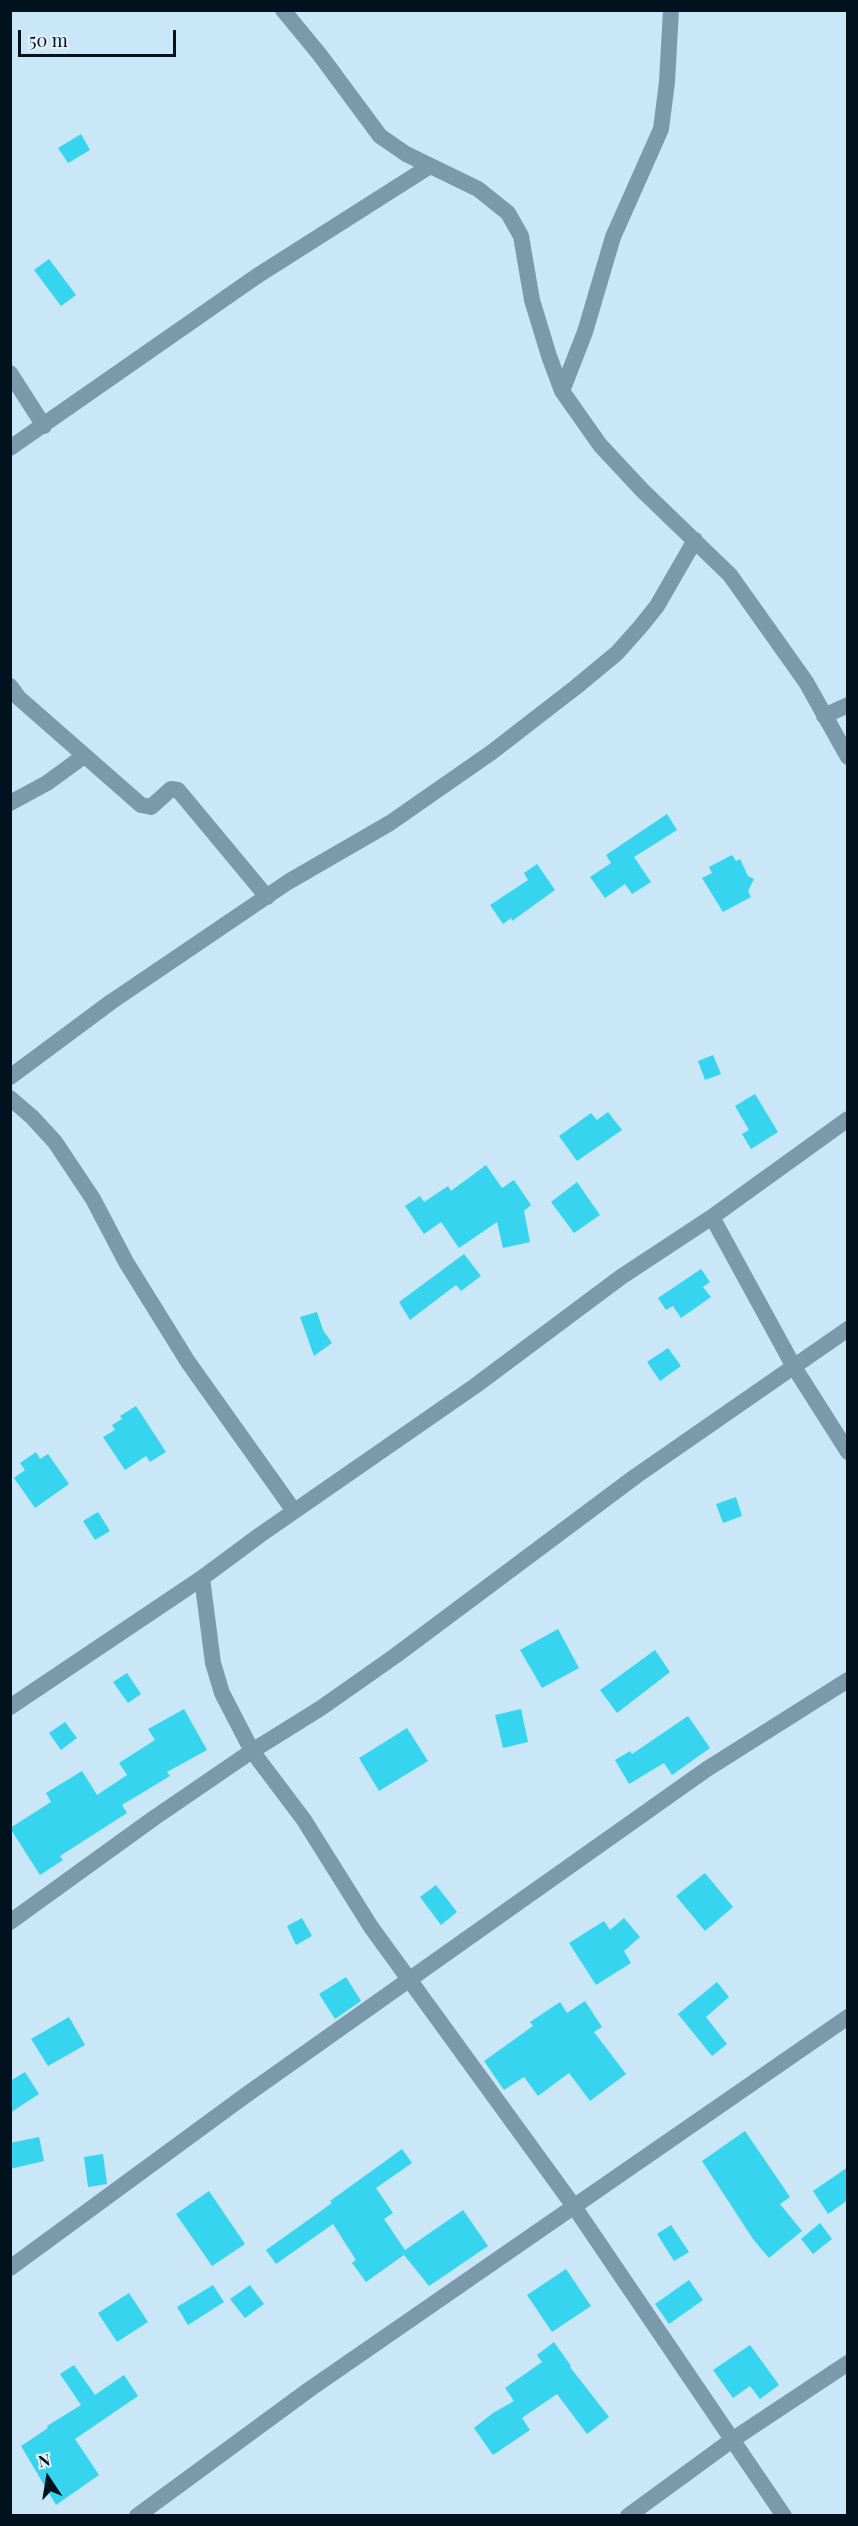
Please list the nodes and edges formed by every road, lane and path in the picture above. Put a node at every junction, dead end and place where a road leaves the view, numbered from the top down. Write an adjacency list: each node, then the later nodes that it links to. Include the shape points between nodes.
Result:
1 (283, 10): 3 (street, via 380,135)
2 (671, 10): 5 (street, via 668,82 661,129 613,237 585,332)
3 (430, 166): 5 (street, via 478,189 508,213 521,236 532,300); 6 (street, via 257,276)
4 (10, 373): 6 (street)
5 (562, 391): 8 (street, via 600,445)
6 (44, 426): 7 (street)
7 (10, 448)
8 (695, 540): 11 (street, via 748,599 806,682); 15 (street, via 657,606 617,653 492,752 390,823)
9 (10, 686): 12 (street)
10 (848, 705): 11 (street)
11 (824, 716): 13 (street)
12 (84, 756): 14 (street); 15 (street, via 146,807 171,789 178,790)
13 (848, 757)
14 (10, 803)
15 (267, 897): 16 (street, via 111,1002)
16 (10, 1077)
17 (10, 1098): 23 (street, via 55,1142 93,1199 126,1262 188,1362)
18 (848, 1119): 19 (street)
19 (712, 1217): 21 (street); 23 (street, via 621,1277 475,1386)
20 (848, 1329): 21 (street)
21 (794, 1367): 22 (street); 27 (street, via 636,1476 395,1656)
22 (848, 1452)
23 (294, 1511): 24 (street)
24 (202, 1578): 26 (street); 27 (street, via 213,1664 222,1693)
25 (848, 1680): 29 (street, via 707,1769)
26 (10, 1707)
27 (252, 1751): 28 (street); 29 (street, via 304,1820 370,1927)
28 (10, 1922)
29 (411, 1980): 31 (street); 32 (street)
30 (848, 2017): 31 (street)
31 (573, 2205): 34 (street); 35 (street)
32 (10, 2268)
33 (848, 2362): 34 (street)
34 (732, 2440): 36 (street); 37 (street)
35 (137, 2516)
36 (628, 2516)
37 (784, 2516)

